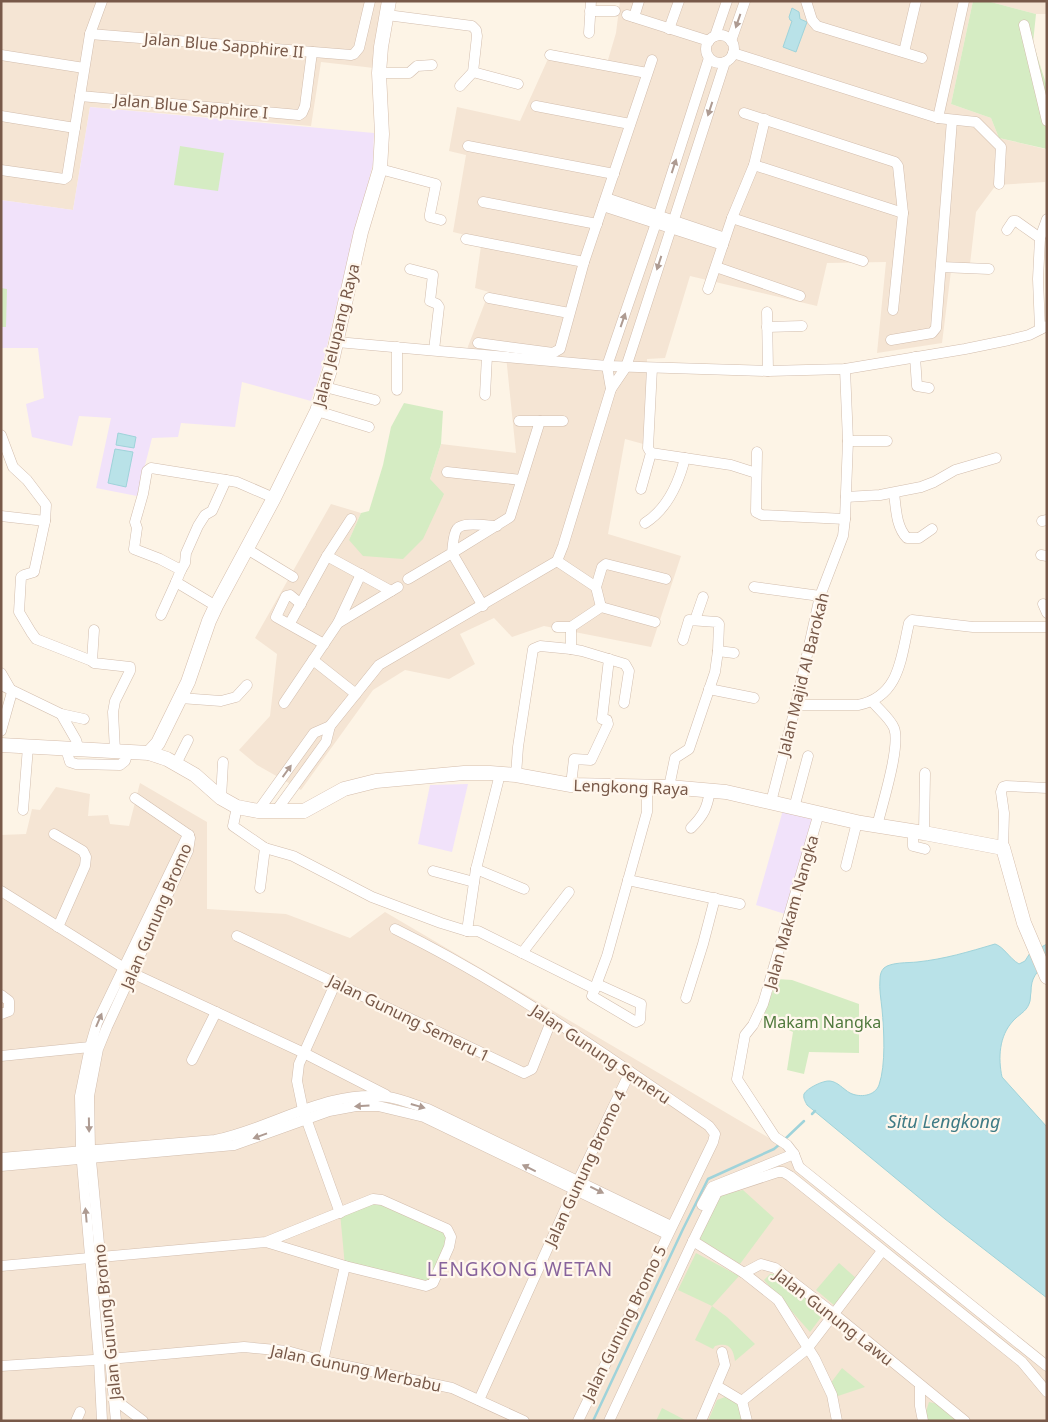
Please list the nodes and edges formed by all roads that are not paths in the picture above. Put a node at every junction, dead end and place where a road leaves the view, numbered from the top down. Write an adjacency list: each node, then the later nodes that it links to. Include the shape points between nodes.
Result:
1 (370, 1): 19 (street, Jalan Blue Sapphire II, via 356,52 351,55)
2 (639, 1): 14 (street, via 630,16)
3 (679, 1): 14 (street)
4 (727, 1): 17 (street)
5 (745, 1): 18 (street, one-way to 18)
6 (806, 1): 20 (street, via 817,26)
7 (916, 1): 20 (street)
8 (964, 1): 39 (street)
9 (100, 2): 16 (street)
10 (590, 6): 12 (street); 15 (street)
11 (388, 8): 30 (street, via 472,26 477,36); 31 (street, Jalan Jelupang Raya)
12 (615, 11)
13 (1024, 25): 42 (street)
14 (669, 29): 17 (street)
15 (589, 33)
16 (90, 34): 19 (street, Jalan Blue Sapphire II); 29 (street)
17 (712, 38): 18 (street, via 724,36); 24 (street, via 706,49)
18 (731, 41): 21 (street)
19 (312, 52): 35 (street, Jalan Blue Sapphire I, via 305,106 302,113 296,115)
20 (904, 52): 25 (street)
21 (733, 53): 27 (street); 39 (street)
22 (1, 55): 29 (street)
23 (550, 55): 32 (street)
24 (709, 58): 27 (street); 55 (street, one-way to 24)
25 (922, 58)
26 (652, 60): 32 (street)
27 (725, 62): 59 (street, one-way to 59)
28 (432, 65): 31 (street, via 416,66 411,72)
29 (84, 68): 35 (street)
30 (473, 72): 33 (street); 34 (street)
31 (379, 73): 47 (street, Jalan Jelupang Raya)
32 (647, 73): 43 (street)
33 (518, 84)
34 (460, 86)
35 (80, 96): 44 (street)
36 (536, 106): 43 (street)
37 (744, 113): 40 (street)
38 (1, 116): 44 (street)
39 (938, 118): 41 (street)
40 (765, 120): 46 (street); 53 (street, via 895,162 899,170)
41 (952, 120): 50 (street, via 976,122 1000,144); 67 (street)
42 (1047, 121)
43 (630, 124): 49 (street)
44 (75, 128): 48 (street, via 66,178)
45 (468, 146): 49 (street)
46 (754, 165): 53 (street); 54 (street)
47 (380, 169): 57 (street, via 435,182 430,217); 80 (street, Jalan Jelupang Raya, via 361,232)
48 (1, 170)
49 (614, 174): 52 (street)
50 (999, 184)
51 (483, 202): 58 (street)
52 (604, 202): 55 (street); 58 (street)
53 (903, 213): 73 (street)
54 (732, 218): 63 (street); 64 (street)
55 (657, 219): 59 (street); 82 (street, one-way to 55)
56 (1047, 219): 61 (street)
57 (441, 220)
58 (598, 224): 65 (street)
59 (672, 224): 63 (street); 85 (street, one-way to 85)
60 (1007, 230): 61 (street, via 1016,221)
61 (1040, 238): 78 (street, via 1038,279)
62 (466, 239): 65 (street)
63 (724, 242): 66 (street)
64 (863, 261)
65 (584, 262): 75 (street)
66 (716, 267): 70 (street); 71 (street)
67 (941, 267): 68 (street); 79 (street, via 935,331)
68 (989, 269)
69 (410, 270): 84 (street, via 433,275 430,302 438,307)
70 (708, 289)
71 (800, 296)
72 (489, 298): 75 (street)
73 (893, 310)
74 (768, 312): 77 (street)
75 (569, 313): 81 (street, via 560,349 556,352)
76 (802, 326): 77 (street)
77 (767, 327): 92 (street)
78 (1044, 328): 87 (street, via 1009,340)
79 (891, 340)
80 (337, 342): 83 (street); 93 (street, Jalan Jelupang Raya)
81 (478, 343)
82 (614, 346): 85 (street); 88 (street)
83 (397, 347): 84 (street); 96 (street)
84 (434, 350): 86 (street)
85 (631, 352): 89 (street)
86 (487, 356): 88 (street); 97 (street)
87 (915, 357): 91 (street); 94 (street, via 916,383 920,388)
88 (607, 366): 89 (street); 95 (street)
89 (626, 367): 90 (street); 95 (street)
90 (652, 368): 92 (street); 108 (street, via 648,448)
91 (845, 369): 92 (street); 105 (street, Jalan Majid Al Barokah)
92 (768, 371)
93 (325, 387): 98 (street); 99 (street, Jalan Jelupang Raya)
94 (928, 388)
95 (611, 389): 129 (street)
96 (397, 390)
97 (484, 395)
98 (375, 400)
99 (317, 411): 103 (street); 118 (street, Jalan Jelupang Raya)
100 (519, 421): 101 (street)
101 (540, 421): 102 (street); 114 (street)
102 (562, 421)
103 (369, 427)
104 (1, 436): 122 (street, via 14,467 28,480 46,506)
105 (848, 441): 106 (street); 117 (street, Jalan Majid Al Barokah)
106 (887, 441)
107 (757, 452): 112 (street)
108 (651, 453): 109 (street); 115 (street)
109 (685, 458): 112 (street, via 731,465); 123 (street, via 680,476 661,510)
110 (996, 458): 116 (street, via 955,470 921,487)
111 (447, 472): 114 (street)
112 (756, 473): 121 (street, via 757,514)
113 (226, 480): 118 (street); 130 (street, via 212,510 198,526); 130 (street, via 151,468 147,471 135,522 133,548)
114 (521, 480): 124 (street, via 510,517)
115 (640, 490)
116 (894, 493): 117 (street); 125 (street, via 903,534 908,538 919,538)
117 (846, 497): 121 (street, Jalan Majid Al Barokah)
118 (274, 498): 126 (street, Jalan Jelupang Raya)
119 (1, 516): 122 (street)
120 (351, 519): 128 (street)
121 (846, 519): 138 (street, Jalan Majid Al Barokah, via 838,552)
122 (45, 521): 160 (street, via 34,572 21,577 20,615 36,639)
123 (645, 524)
124 (497, 526): 127 (street); 127 (street, via 461,526 456,530)
125 (932, 529)
126 (247, 549): 132 (street); 142 (street, Jalan Jelupang Raya)
127 (453, 552): 133 (street); 141 (street)
128 (327, 556): 131 (street); 140 (street)
129 (557, 561): 136 (street); 141 (street)
130 (181, 570): 135 (street)
131 (361, 574): 147 (street); 147 (street, via 395,589)
132 (293, 577)
133 (408, 579)
134 (666, 579): 136 (street, via 606,564)
135 (176, 582): 142 (street); 144 (street)
136 (596, 587): 143 (street)
137 (754, 587): 138 (street)
138 (820, 596): 172 (street, Jalan Majid Al Barokah)
139 (704, 597): 145 (street)
140 (301, 604): 148 (street); 148 (street, via 290,595 286,596 276,615 277,619)
141 (484, 604): 166 (street, via 379,665)
142 (216, 606): 167 (street, Jalan Jelupang Raya)
143 (601, 607): 146 (street); 150 (street)
144 (161, 615)
145 (695, 620): 153 (street, via 687,621); 156 (street, via 719,624)
146 (655, 622)
147 (338, 623): 154 (street)
148 (290, 624): 154 (street)
149 (557, 627): 150 (street)
150 (571, 627): 155 (street)
151 (1047, 627): 169 (street, via 972,627 912,620 898,673 886,692)
152 (94, 630): 160 (street)
153 (683, 640)
154 (324, 644): 159 (street)
155 (571, 649): 158 (street); 190 (street, via 540,646 533,649)
156 (718, 651): 157 (street); 164 (street)
157 (734, 653)
158 (609, 659): 171 (street, via 628,667); 191 (street, via 602,718 608,724 591,760 574,760)
159 (313, 660): 166 (street); 170 (street)
160 (92, 661): 181 (street, via 130,667 113,712)
161 (1, 673): 165 (street)
162 (247, 685): 167 (street, via 236,697 221,702)
163 (1, 686): 165 (street)
164 (709, 689): 168 (street); 193 (street, via 688,749 675,758)
165 (12, 692): 173 (street); 176 (street)
166 (356, 694): 175 (street)
167 (180, 698): 183 (street, Jalan Jelupang Raya)
168 (754, 698)
169 (872, 701): 172 (street, via 858,705); 206 (street, via 892,724 895,735 892,766)
170 (284, 703)
171 (624, 703)
172 (796, 705): 198 (street, Jalan Majid Al Barokah)
173 (61, 714): 174 (street); 180 (street, via 76,740)
174 (84, 719)
175 (330, 726): 182 (street, via 314,733); 185 (street, via 326,742)
176 (1, 731)
177 (188, 740): 187 (street)
178 (1, 745): 179 (street, Lengkong Raya)
179 (28, 747): 180 (street, Lengkong Raya); 201 (street)
180 (72, 749): 181 (street, Lengkong Raya)
181 (121, 751): 183 (street, Lengkong Raya)
182 (302, 751): 185 (street); 202 (street, one-way to 182)
183 (149, 753): 187 (street, Lengkong Raya)
184 (808, 756): 200 (street)
185 (313, 760): 203 (street)
186 (223, 762): 197 (street)
187 (176, 764): 197 (street, Lengkong Raya, via 195,775)
188 (925, 773): 208 (street)
189 (500, 774): 190 (street, Lengkong Raya); 203 (street, Lengkong Raya, via 464,772 376,781 344,788 304,811); 214 (street)
190 (516, 776): 191 (street, Lengkong Raya)
191 (571, 785): 192 (street, Lengkong Raya)
192 (646, 786): 193 (street, Lengkong Raya); 216 (street, via 646,812)
193 (669, 787): 195 (street, Lengkong Raya)
194 (1047, 788): 211 (street, via 1003,787)
195 (710, 790): 198 (street, Lengkong Raya); 207 (street, via 707,808)
196 (135, 798): 229 (street, Jalan Gunung Bromo, via 189,835 190,845)
197 (221, 798): 199 (street, Lengkong Raya)
198 (771, 802): 200 (street, Lengkong Raya)
199 (237, 807): 202 (street, Lengkong Raya); 210 (street, via 233,826)
200 (794, 808): 204 (street, Lengkong Raya)
201 (23, 810)
202 (258, 811): 203 (street, Lengkong Raya)
203 (276, 811)
204 (819, 813): 205 (street, Lengkong Raya); 246 (street, Jalan Makam Nangka, via 763,1004 745,1035 737,1079 775,1137)
205 (857, 822): 206 (street, Lengkong Raya); 213 (street)
206 (877, 826): 208 (street, Lengkong Raya)
207 (691, 828)
208 (918, 832): 211 (street, Lengkong Raya); 212 (street, via 913,846)
209 (54, 834): 224 (street, via 83,851 86,857)
210 (265, 848): 218 (street); 226 (street, via 293,856 372,897)
211 (1003, 848): 230 (street, via 1024,924)
212 (925, 849)
213 (846, 866)
214 (476, 869): 217 (street); 219 (street)
215 (433, 871): 217 (street)
216 (628, 880): 222 (street); 232 (street)
217 (474, 882): 226 (street)
218 (260, 888)
219 (524, 889)
220 (1, 891): 224 (street)
221 (569, 892): 228 (street)
222 (715, 898): 223 (street); 234 (street)
223 (740, 904)
224 (58, 927): 229 (street)
225 (395, 929): 237 (street, Jalan Gunung Semeru)
226 (467, 931): 228 (street, via 478,931)
227 (237, 936): 231 (street, Jalan Gunung Semeru 1)
228 (522, 953): 232 (street)
229 (128, 970): 235 (street); 238 (street, Jalan Gunung Bromo, via 106,1027)
230 (1045, 973)
231 (336, 982): 237 (street, Jalan Gunung Semeru 1, via 524,1073 532,1069); 239 (street)
232 (596, 986): 232 (street, via 642,1004 640,1020 636,1022 593,998)
233 (1, 995): 236 (street, via 10,1006 9,1011)
234 (686, 998)
235 (216, 1012): 239 (street); 241 (street)
236 (1, 1014)
237 (552, 1019): 242 (street, Jalan Gunung Semeru)
238 (94, 1048): 240 (street); 247 (street, Jalan Gunung Bromo)
239 (304, 1054): 243 (street); 245 (street, via 296,1081)
240 (1, 1056)
241 (192, 1060)
242 (630, 1072): 250 (street, Jalan Gunung Bromo 4); 252 (street, Jalan Gunung Semeru, via 715,1134)
243 (389, 1097): 244 (street); 245 (street, via 354,1097 326,1102); 250 (street, one-way to 250, via 428,1109)
244 (403, 1111): 245 (street, one-way to 245, via 356,1106); 250 (street, one-way to 244, via 424,1117)
245 (304, 1115): 247 (street, via 216,1140); 251 (street)
246 (794, 1154): 266 (street, via 800,1167); 278 (street, via 712,1187 708,1192)
247 (86, 1155): 248 (street); 249 (street); 256 (street, Jalan Gunung Bromo)
248 (1, 1158)
249 (1, 1166)
250 (576, 1185): 252 (street); 271 (street, Jalan Gunung Bromo 4)
251 (340, 1213): 254 (street); 258 (street, via 373,1199 382,1200 447,1229 451,1237 430,1285)
252 (669, 1230): 277 (street, Jalan Gunung Bromo 5)
253 (692, 1241): 255 (street, via 717,1192 783,1172); 259 (street); 279 (street)
254 (266, 1242): 256 (street); 258 (street)
255 (882, 1251): 260 (street); 269 (street, via 1022,1362)
256 (95, 1258): 257 (street); 263 (street, Jalan Gunung Bromo)
257 (1, 1266)
258 (344, 1266): 264 (street)
259 (744, 1273): 260 (street, Jalan Gunung Lawu, via 761,1264 775,1268); 261 (street, via 778,1300)
260 (833, 1313): 261 (street); 267 (street, Jalan Gunung Lawu)
261 (807, 1349): 272 (street); 282 (street, via 832,1396)
262 (722, 1352): 268 (street, via 725,1364)
263 (104, 1359): 264 (street, Jalan Gunung Merbabu, via 244,1347 287,1352); 265 (street, Jalan Gunung Merbabu); 270 (street, Jalan Gunung Bromo); 273 (street, Jalan Gunung Bromo)
264 (323, 1361): 271 (street, Jalan Gunung Merbabu, via 452,1388)
265 (1, 1366)
266 (1047, 1366)
267 (920, 1385): 283 (street); 284 (street, Jalan Gunung Lawu)
268 (717, 1386): 272 (street); 280 (street)
269 (1047, 1392)
270 (114, 1399): 274 (street, Jalan Gunung Bromo); 275 (street)
271 (479, 1400): 276 (street, Jalan Gunung Merbabu)
272 (742, 1401): 281 (street)
273 (102, 1421)
274 (116, 1421)
275 (143, 1421)
276 (524, 1421)
277 (578, 1421)
278 (603, 1421)
279 (609, 1421)
280 (701, 1421)
281 (747, 1421)
282 (837, 1421)
283 (923, 1421)
284 (965, 1421)

